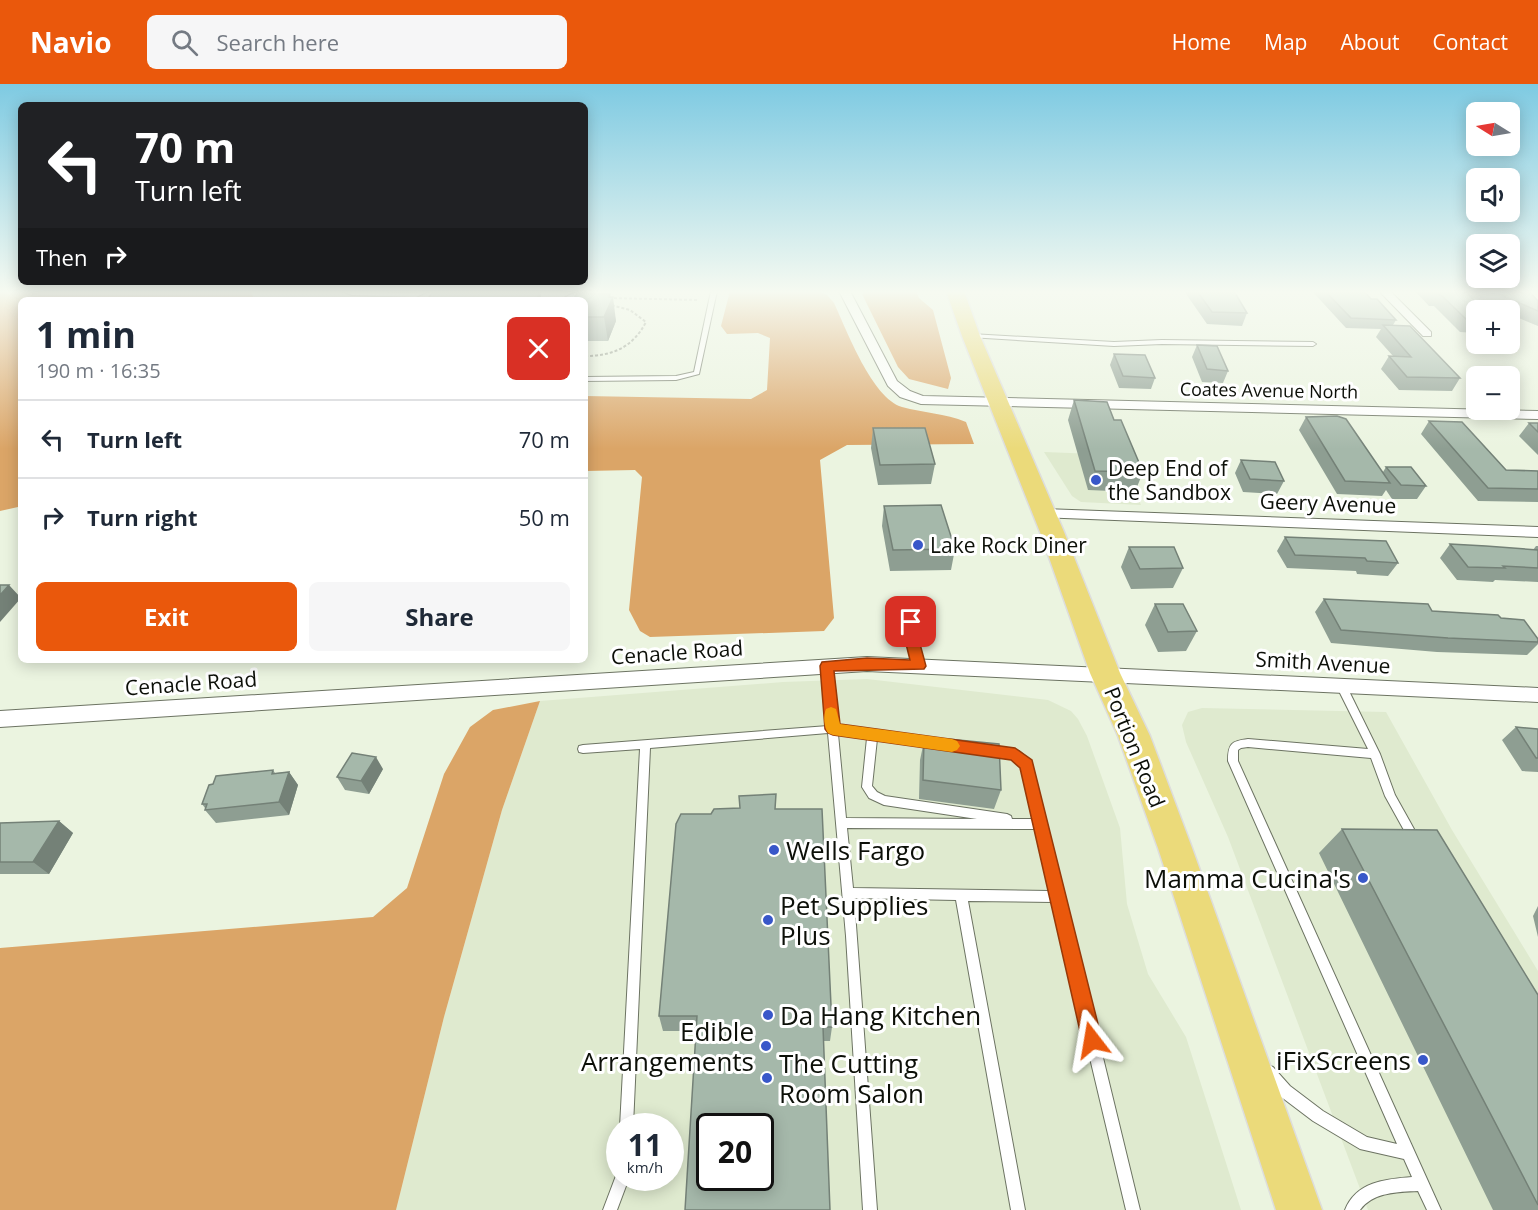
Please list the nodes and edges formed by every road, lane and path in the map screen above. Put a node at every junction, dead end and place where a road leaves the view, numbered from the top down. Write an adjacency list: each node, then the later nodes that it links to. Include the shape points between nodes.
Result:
1 (634, 344): 7 (path, via 609,354)
2 (703, 344): 8 (lane, via 697,373 676,378)
3 (871, 344): 9 (street, Coates Avenue North, via 892,383 905,394 921,400)
4 (973, 344): 9 (main road, Portion Road)
5 (1273, 344): 6 (lane)
6 (1313, 344)
7 (588, 356)
8 (588, 380)
9 (999, 403): 10 (street, Coates Avenue North); 11 (main road, Portion Road)
10 (1538, 415)
11 (1044, 514): 12 (street, Geery Avenue); 16 (main road, Portion Road)
12 (1538, 532)
13 (915, 602): 15 (lane, via 911,617)
14 (827, 666): 15 (street, Cenacle Road); 19 (street, Cenacle Road); 20 (lane)
15 (919, 666): 16 (street, Cenacle Road)
16 (1105, 673): 17 (street, Smith Avenue); 33 (main road, Portion Road, via 1134,736)
17 (1341, 685): 18 (street, Smith Avenue); 26 (lane)
18 (1538, 695)
19 (0, 718)
20 (833, 729): 21 (lane); 22 (lane); 27 (lane)
21 (872, 735): 23 (lane); 28 (lane, via 867,787 873,795 884,800)
22 (645, 743): 24 (lane); 34 (lane)
23 (949, 745)
24 (584, 749)
25 (982, 750): 28 (lane, via 1015,754 1027,764)
26 (1375, 754): 29 (lane, via 1390,796); 35 (lane, via 1248,743 1233,749 1233,761)
27 (842, 823): 28 (lane); 30 (lane)
28 (1040, 824): 32 (lane)
29 (1420, 847)
30 (848, 893): 31 (lane); 39 (lane)
31 (961, 895): 32 (lane); 40 (lane)
32 (1057, 897): 41 (lane)
33 (1231, 1014): 35 (lane, via 1285,1091 1365,1144); 42 (main road, Portion Road)
34 (627, 1113)
35 (1408, 1153): 36 (lane)
36 (1422, 1184): 43 (lane, via 1385,1185 1355,1203); 44 (lane)
37 (617, 1191): 38 (lane)
38 (610, 1210)
39 (870, 1210)
40 (1018, 1210)
41 (1133, 1210)
42 (1299, 1210)
43 (1352, 1210)
44 (1434, 1210)

